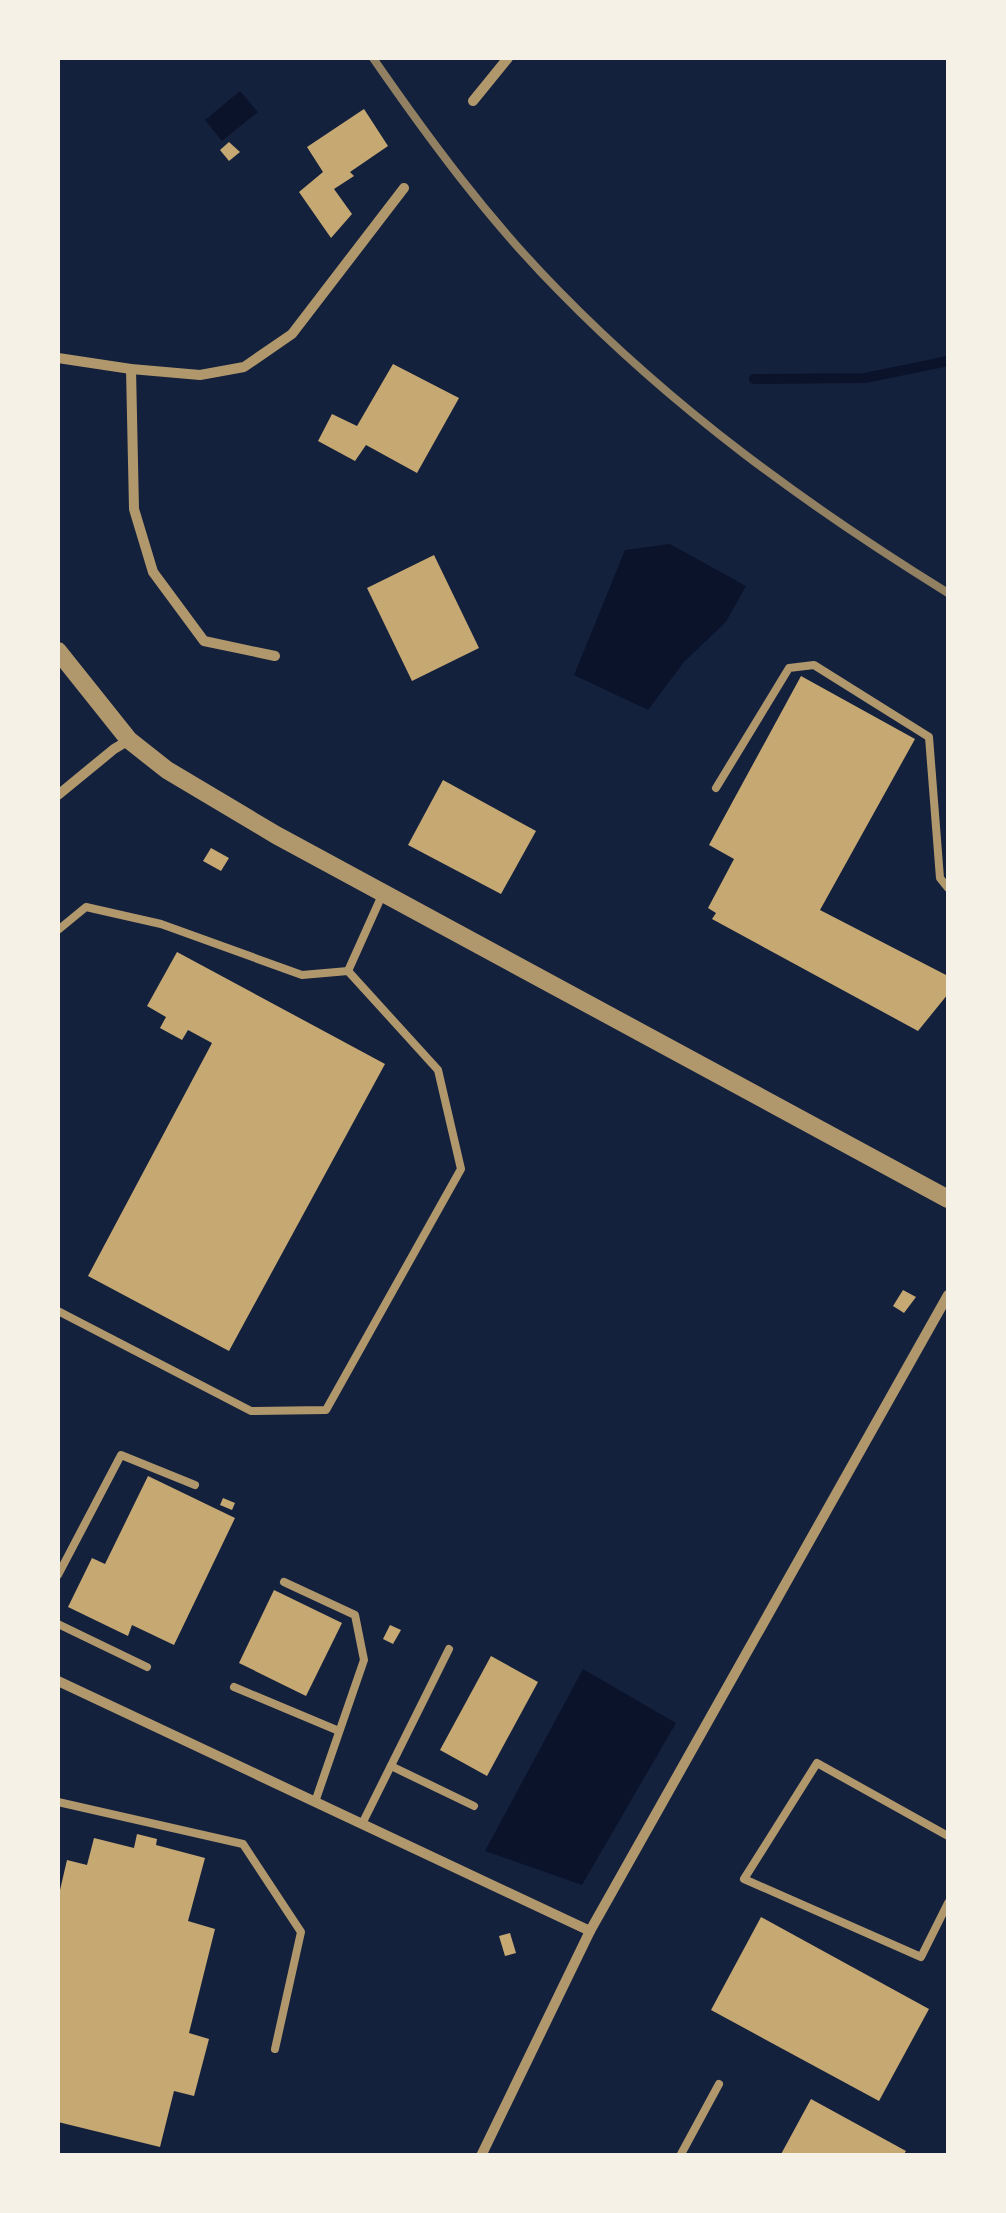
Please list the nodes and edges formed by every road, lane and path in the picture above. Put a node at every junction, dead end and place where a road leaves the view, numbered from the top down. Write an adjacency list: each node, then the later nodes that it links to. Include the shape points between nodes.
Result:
1 (508, 58): 2 (street)
2 (473, 100)
3 (404, 188): 5 (street, via 292,334 244,368 200,375)
4 (58, 358): 5 (street)
5 (131, 369): 7 (street, via 134,510 152,572 204,641)
6 (58, 652): 8 (street)
7 (274, 656)
8 (128, 740): 10 (street); 12 (street, via 245,817)
9 (716, 788): 11 (lane, via 789,668 814,665 929,737 940,878)
10 (58, 794)
11 (948, 888)
12 (384, 893): 14 (lane); 15 (street)
13 (58, 930): 14 (lane, via 86,907 161,924 302,976)
14 (348, 971): 17 (lane, via 438,1070 461,1169 326,1410 252,1411)
15 (948, 1199)
16 (948, 1295): 34 (street)
17 (58, 1311)
18 (195, 1485): 19 (lane, via 121,1455)
19 (58, 1575)
20 (284, 1582): 26 (lane, via 355,1615 364,1660)
21 (58, 1624): 23 (lane)
22 (449, 1649): 27 (lane)
23 (147, 1666)
24 (58, 1681): 29 (street)
25 (234, 1688): 26 (lane)
26 (340, 1731): 29 (lane)
27 (391, 1766): 30 (lane); 31 (lane)
28 (58, 1802): 35 (lane, via 243,1844 302,1932)
29 (315, 1802): 31 (street)
30 (474, 1806)
31 (362, 1824): 34 (street)
32 (948, 1836): 33 (lane, via 816,1763 744,1879 921,1957)
33 (948, 1903)
34 (590, 1930): 37 (street)
35 (274, 2049)
36 (719, 2084): 38 (lane)
37 (481, 2156)
38 (680, 2156)

